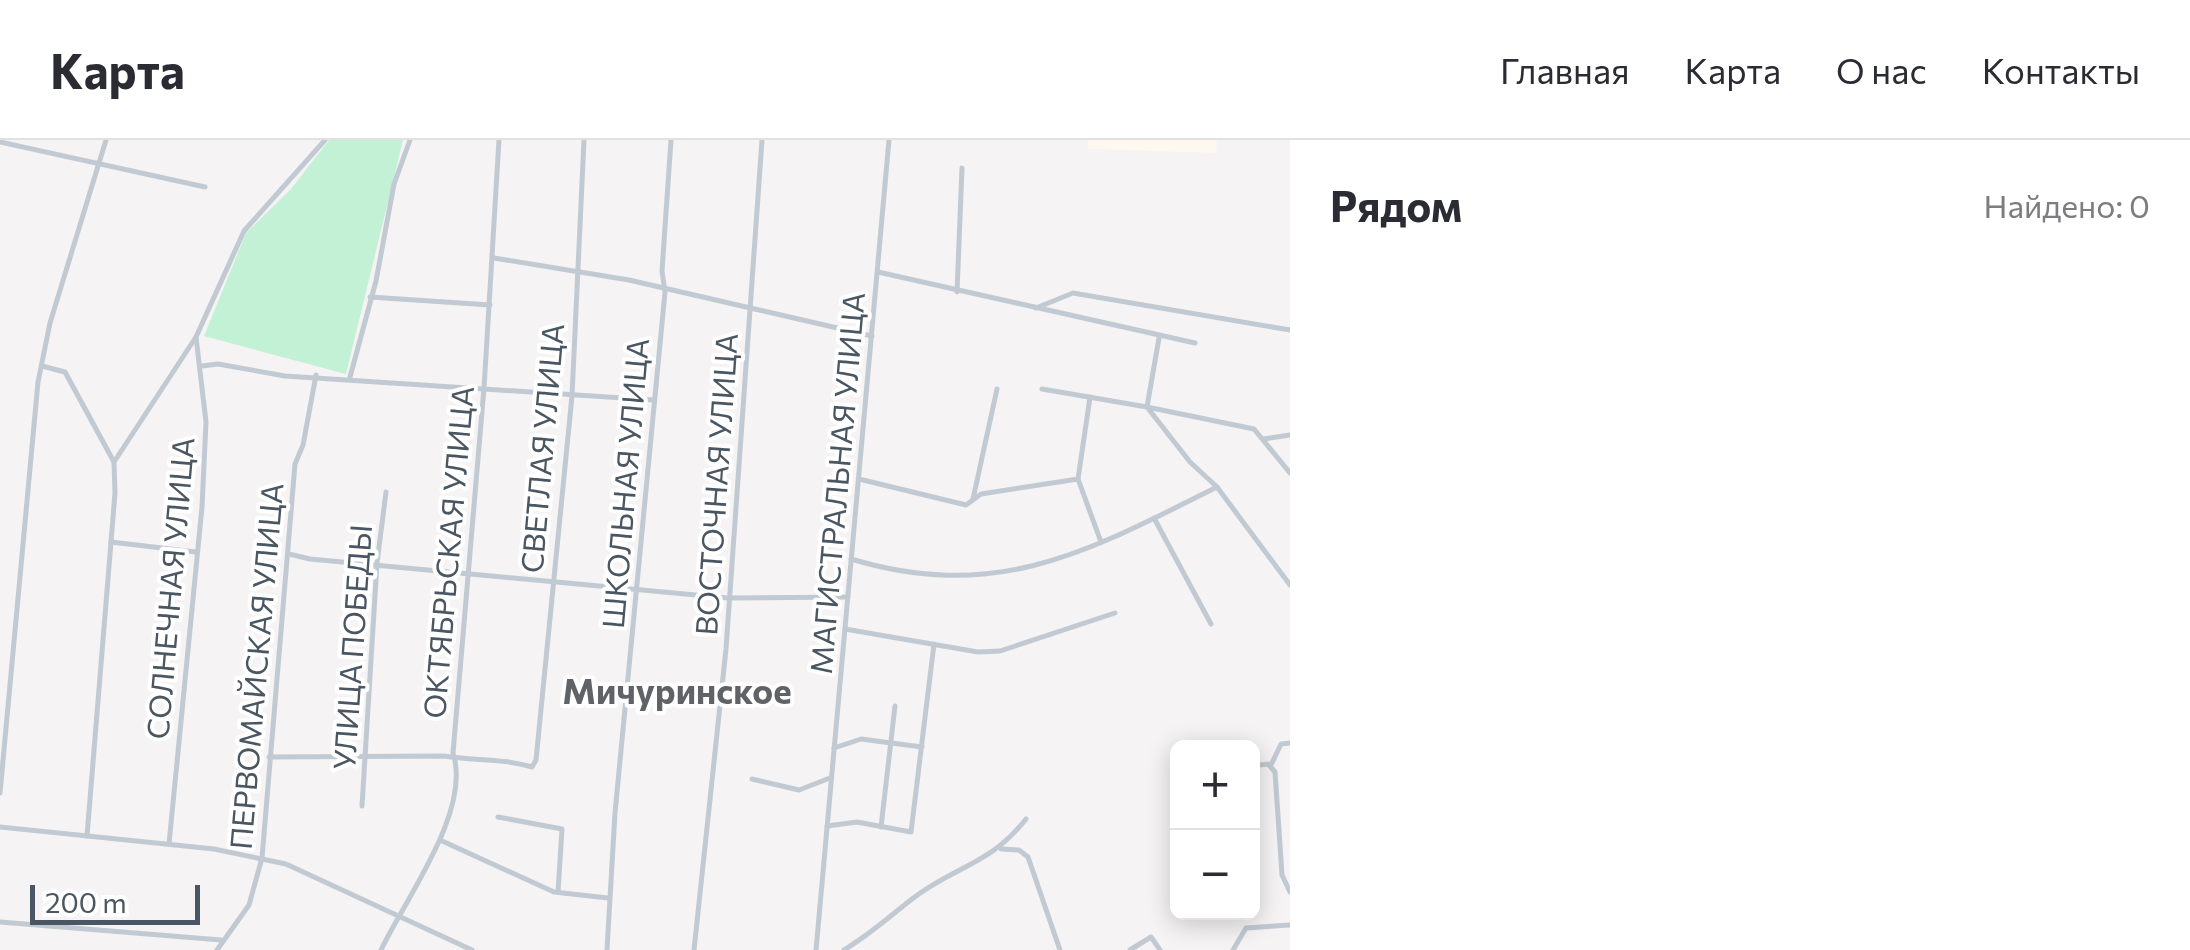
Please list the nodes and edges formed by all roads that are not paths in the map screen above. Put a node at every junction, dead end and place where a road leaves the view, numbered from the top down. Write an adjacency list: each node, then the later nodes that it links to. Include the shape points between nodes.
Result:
1 (106, 140): 10 (street)
2 (325, 140): 24 (street, via 244,231)
3 (410, 140): 18 (street)
4 (499, 140): 13 (street, ОКТЯБРЬСКАЯ УЛИЦА)
5 (584, 140): 14 (street, СВЕТЛАЯ УЛИЦА)
6 (671, 140): 16 (street, ШКОЛЬНАЯ УЛИЦА)
7 (762, 140): 20 (street, ВОСТОЧНАЯ УЛИЦА)
8 (889, 140): 15 (street, МАГИСТРАЛЬНАЯ УЛИЦА)
9 (6, 142): 10 (street)
10 (99, 164): 12 (street); 27 (street)
11 (962, 168): 17 (street)
12 (206, 187)
13 (494, 258): 14 (street); 19 (street, ОКТЯБРЬСКАЯ УЛИЦА)
14 (578, 270): 16 (street); 34 (street, СВЕТЛАЯ УЛИЦА)
15 (878, 272): 17 (street); 23 (street, МАГИСТРАЛЬНАЯ УЛИЦА)
16 (664, 287): 20 (street); 36 (street, ШКОЛЬНАЯ УЛИЦА)
17 (957, 292): 21 (street)
18 (370, 297): 19 (street); 30 (street)
19 (490, 305): 31 (street, ОКТЯБРЬСКАЯ УЛИЦА)
20 (751, 309): 23 (street); 59 (street, ВОСТОЧНАЯ УЛИЦА)
21 (1034, 310): 22 (street, via 1073,293); 25 (street)
22 (1290, 330)
23 (872, 336): 42 (street, МАГИСТРАЛЬНАЯ УЛИЦА)
24 (196, 337): 28 (street, СОЛНЕЧНАЯ УЛИЦА); 40 (street)
25 (1158, 338): 26 (street); 37 (street)
26 (1195, 343)
27 (41, 366): 40 (street, via 66,372); 76 (street)
28 (202, 366): 29 (street); 50 (street, СОЛНЕЧНАЯ УЛИЦА, via 206,422)
29 (316, 375): 30 (street); 51 (street, ПЕРВОМАЙСКАЯ УЛИЦА, via 295,464)
30 (350, 377): 31 (street)
31 (484, 388): 34 (street); 54 (street, ОКТЯБРЬСКАЯ УЛИЦА)
32 (1042, 388): 35 (street)
33 (997, 389): 46 (street)
34 (572, 396): 36 (street); 55 (street, СВЕТЛАЯ УЛИЦА)
35 (1090, 397): 37 (street); 43 (street)
36 (654, 400): 57 (street, ШКОЛЬНАЯ УЛИЦА)
37 (1146, 407): 39 (street, via 1254,429); 44 (street)
38 (1290, 435): 39 (street)
39 (1264, 439): 41 (street)
40 (114, 462): 48 (street)
41 (1290, 473)
42 (859, 478): 46 (street, via 966,505); 52 (street, МАГИСТРАЛЬНАЯ УЛИЦА)
43 (1078, 479): 46 (street); 49 (street)
44 (1216, 486): 47 (street); 56 (street)
45 (386, 492): 53 (street, УЛИЦА ПОБЕДЫ)
46 (973, 499)
47 (1154, 518): 49 (street); 61 (street)
48 (111, 542): 50 (street); 83 (street)
49 (1102, 542): 52 (street, via 983,578)
50 (196, 552): 85 (street, СОЛНЕЧНАЯ УЛИЦА)
51 (288, 554): 53 (street); 69 (street, ПЕРВОМАЙСКАЯ УЛИЦА)
52 (852, 559): 58 (street, МАГИСТРАЛЬНАЯ УЛИЦА)
53 (377, 564): 54 (street); 70 (street, УЛИЦА ПОБЕДЫ)
54 (467, 575): 55 (street); 71 (street, ОКТЯБРЬСКАЯ УЛИЦА)
55 (551, 582): 57 (street); 71 (street, СВЕТЛАЯ УЛИЦА, via 536,760 532,767)
56 (1290, 586)
57 (637, 590): 59 (street); 90 (street, ШКОЛЬНАЯ УЛИЦА)
58 (848, 597): 59 (street); 62 (street, МАГИСТРАЛЬНАЯ УЛИЦА)
59 (728, 598): 99 (street, ВОСТОЧНАЯ УЛИЦА)
60 (1115, 614): 63 (street, via 1000,651)
61 (1211, 624)
62 (845, 629): 63 (street); 67 (street, МАГИСТРАЛЬНАЯ УЛИЦА)
63 (934, 644): 68 (street)
64 (895, 706): 66 (street)
65 (1290, 742): 72 (street, via 1281,744)
66 (891, 743): 67 (street, via 861,739); 68 (street); 82 (street)
67 (834, 748): 74 (street, МАГИСТРАЛЬНАЯ УЛИЦА)
68 (922, 748): 82 (street, via 911,832)
69 (269, 756): 70 (street); 87 (street, ПЕРВОМАЙСКАЯ УЛИЦА)
70 (364, 756): 71 (street); 77 (street, УЛИЦА ПОБЕДЫ)
71 (454, 758): 84 (street, ОКТЯБРЬСКАЯ УЛИЦА)
72 (1271, 765): 73 (street); 89 (street, via 1282,875)
73 (1260, 766)
74 (831, 778): 75 (street, via 804,790); 80 (street, МАГИСТРАЛЬНАЯ УЛИЦА)
75 (752, 779)
76 (0, 793)
77 (362, 806)
78 (498, 817): 88 (street, via 562,829)
79 (1026, 819): 86 (street)
80 (826, 826): 82 (street); 100 (street, МАГИСТРАЛЬНАЯ УЛИЦА)
81 (0, 827): 83 (street)
82 (880, 827)
83 (86, 836): 85 (street)
84 (440, 840): 88 (street); 91 (street, ОКТЯБРЬСКАЯ УЛИЦА)
85 (170, 844): 87 (street)
86 (1002, 848): 101 (street, via 914,897); 102 (street, via 1028,856)
87 (262, 858): 91 (street); 94 (street, ПЕРВОМАЙСКАЯ УЛИЦА, via 249,905)
88 (558, 892): 90 (street)
89 (1290, 892)
90 (608, 898): 98 (street, ШКОЛЬНАЯ УЛИЦА)
91 (400, 913): 96 (street, ОКТЯБРЬСКАЯ УЛИЦА); 97 (street)
92 (0, 922): 94 (street)
93 (1290, 925): 105 (street, via 1246,928)
94 (221, 940): 95 (street, ПЕРВОМАЙСКАЯ УЛИЦА)
95 (216, 950)
96 (382, 950)
97 (472, 950)
98 (607, 950)
99 (694, 950)
100 (816, 950)
101 (844, 950)
102 (1060, 950)
103 (1130, 950): 104 (street, via 1150,937)
104 (1160, 950)
105 (1233, 950)

